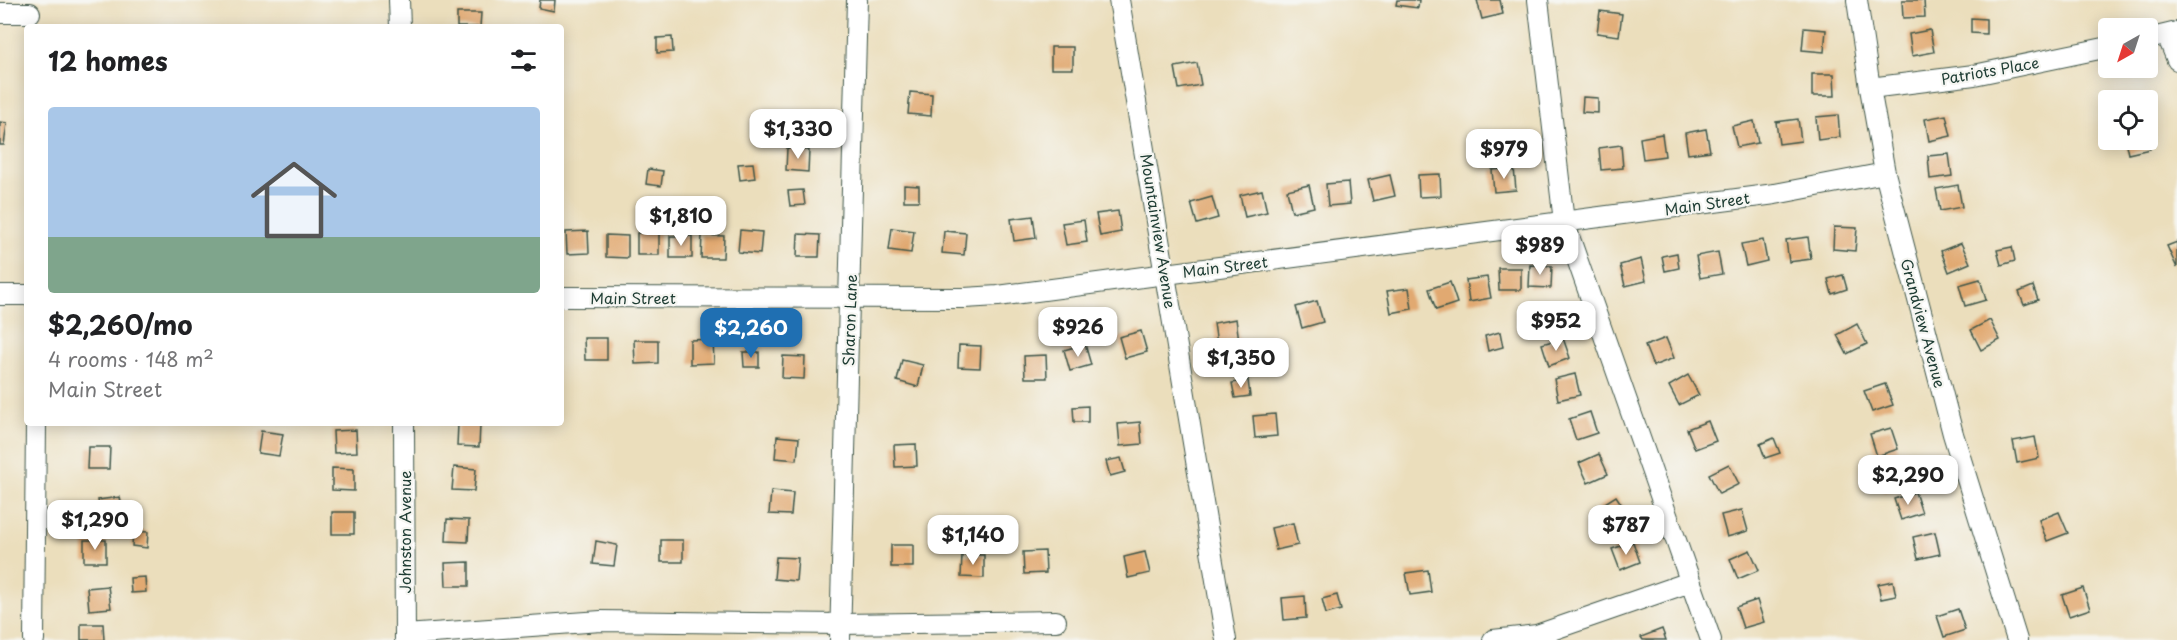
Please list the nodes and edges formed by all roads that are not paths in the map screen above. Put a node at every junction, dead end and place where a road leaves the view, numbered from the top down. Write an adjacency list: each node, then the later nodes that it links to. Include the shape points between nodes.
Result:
1 (399, 0): 8 (street)
2 (857, 0): 19 (street, Sharon Lane)
3 (1119, 0): 15 (street, Mountainview Avenue)
4 (1538, 0): 14 (street)
5 (1857, 0): 12 (street, Grandview Avenue)
6 (0, 13): 7 (street)
7 (30, 13)
8 (400, 24)
9 (2164, 35): 11 (street)
10 (2098, 49): 12 (street, Patriots Place, via 1974,75)
11 (2177, 60)
12 (1869, 88): 13 (street, Grandview Avenue)
13 (1885, 173): 14 (street, Main Street, via 1775,194); 30 (street, Grandview Avenue, via 1953,434)
14 (1564, 222): 15 (street, Main Street); 22 (street)
15 (1166, 274): 19 (street, Main Street, via 998,296); 27 (street, Mountainview Avenue)
16 (24, 295): 17 (street)
17 (0, 296)
18 (564, 297): 19 (street, Main Street)
19 (850, 298): 24 (street, Sharon Lane)
20 (36, 426): 26 (street)
21 (404, 426): 25 (street, Johnston Avenue)
22 (1690, 582): 28 (street, via 1537,635); 29 (street)
23 (1056, 621): 24 (street)
24 (840, 632): 25 (street, via 602,621)
25 (405, 637)
26 (34, 640)
27 (1226, 640)
28 (1493, 640)
29 (1711, 640)
30 (2017, 640)

